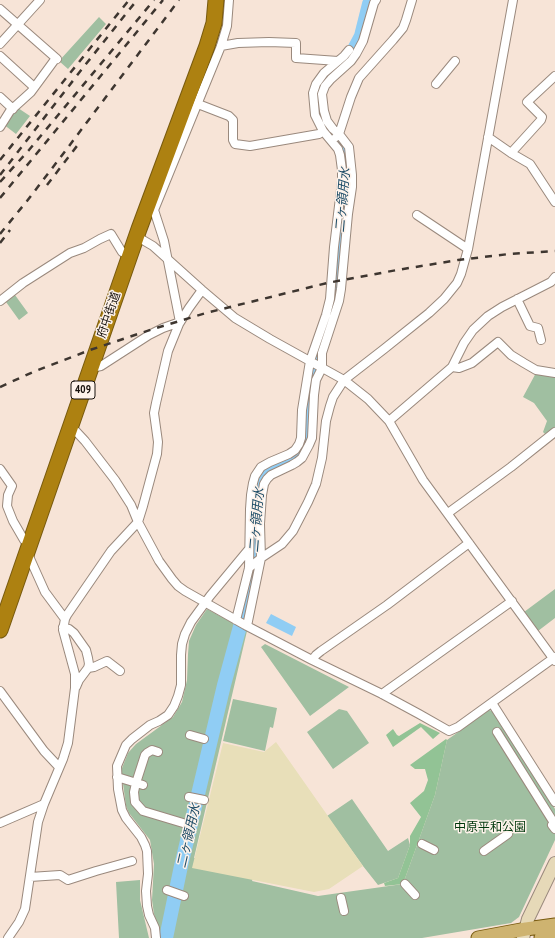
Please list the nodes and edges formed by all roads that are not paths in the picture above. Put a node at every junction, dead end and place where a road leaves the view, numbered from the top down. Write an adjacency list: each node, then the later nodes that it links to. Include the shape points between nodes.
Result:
1 (40, 0): 8 (street)
2 (216, 0): 28 (highway, 府中街道 / 409, via 214,23 207,46)
3 (229, 0): 10 (street)
4 (376, 0): 23 (street, via 363,41 356,54 325,86 322,94 327,121)
5 (412, 0): 23 (street, via 403,28 359,78)
6 (513, 0): 24 (street)
7 (0, 9): 8 (street)
8 (18, 25): 9 (street); 17 (street, via 57,59)
9 (0, 44)
10 (222, 46): 13 (street, via 238,43 296,43 296,58); 19 (street)
11 (349, 50): 13 (street)
12 (0, 56): 17 (street)
13 (338, 61): 22 (street, via 324,73 313,93 316,115)
14 (455, 61): 16 (street)
15 (555, 76): 26 (street, via 527,102 542,117 541,120)
16 (436, 84)
17 (34, 87): 20 (street)
18 (0, 97): 20 (street)
19 (198, 104): 22 (street, via 233,120 235,144 250,146 319,134); 28 (street)
20 (13, 109): 21 (street)
21 (0, 127)
22 (323, 131): 25 (street)
23 (339, 134): 25 (street); 43 (street, via 349,147 352,187 341,289 322,353)
24 (488, 137): 26 (street); 31 (street)
25 (332, 142): 40 (street, via 340,155 342,181 330,299)
26 (510, 153): 27 (street, via 530,164)
27 (555, 202)
28 (150, 209): 30 (highway, 府中街道 / 409); 33 (street, via 164,241)
29 (416, 215): 31 (street)
30 (136, 236): 32 (highway, 府中街道 / 409); 33 (street, via 153,246)
31 (468, 249): 45 (street, via 457,283 444,299)
32 (130, 255): 37 (street, via 122,252 111,234 70,253); 42 (highway, 府中街道 / 409)
33 (168, 260): 35 (street); 38 (street)
34 (555, 277): 36 (street, via 551,282)
35 (202, 290): 38 (street); 40 (street, via 235,318)
36 (517, 299): 39 (street, via 530,326 538,328); 41 (street, via 488,316 473,330)
37 (0, 301)
38 (180, 322): 42 (street, via 149,335 101,366); 51 (street, via 168,351 156,403 154,413 157,454)
39 (541, 340)
40 (310, 361): 43 (street); 54 (street, via 299,444 290,454 261,467 255,476 251,495)
41 (452, 367): 44 (street, via 459,368 472,363 498,342 511,355 536,370); 46 (street)
42 (91, 368): 47 (highway, 府中街道 / 409)
43 (322, 368): 45 (street); 55 (street, via 316,380 312,438 309,445 302,458 271,475 264,484 260,524)
44 (555, 374)
45 (344, 380): 46 (street, via 368,399); 55 (street, via 330,406 318,477 308,502 293,531 282,544)
46 (388, 421): 50 (street, via 423,480)
47 (71, 426): 51 (street, via 116,480); 53 (highway, 府中街道 / 409)
48 (555, 432): 50 (street)
49 (1, 472): 53 (street, via 12,486 7,506 12,521)
50 (448, 513): 52 (street)
51 (138, 522): 58 (street, via 172,579 185,592); 60 (street, via 110,551 69,611)
52 (469, 543): 57 (street); 64 (street, via 320,651)
53 (28, 549): 60 (street, via 44,592); 62 (highway, 府中街道 / 409)
54 (249, 549): 56 (street); 58 (street)
55 (261, 558): 56 (street); 61 (street)
56 (249, 568): 59 (street)
57 (512, 602): 63 (street); 69 (street)
58 (205, 603): 59 (street); 76 (street, via 185,634 182,644 180,685 174,706 168,715 150,725 126,745 117,766)
59 (237, 621): 61 (street)
60 (64, 623): 65 (street, via 86,650); 67 (street, via 63,630 75,674)
61 (246, 626): 64 (street)
62 (0, 630)
63 (554, 659): 70 (street)
64 (312, 660): 69 (street)
65 (88, 668): 66 (street, via 107,660); 67 (street)
66 (120, 671)
67 (76, 688): 75 (street, via 67,747)
68 (0, 691): 75 (street, via 44,751)
69 (382, 694): 70 (street, via 449,731 477,719)
70 (492, 703): 80 (street)
71 (497, 732): 84 (street, via 554,823 552,825)
72 (190, 735): 73 (street)
73 (204, 740)
74 (158, 752): 77 (street, via 152,750 145,755)
75 (59, 767): 81 (street)
76 (117, 777): 77 (street); 102 (street, via 122,810 141,837 147,851 147,906)
77 (140, 784): 83 (street, via 134,792 135,802 140,808 148,813)
78 (189, 797): 79 (street)
79 (204, 800)
80 (555, 802)
81 (44, 804): 82 (street); 91 (street, via 38,822)
82 (0, 823)
83 (183, 823)
84 (555, 829)
85 (508, 834): 88 (street)
86 (422, 844): 87 (street)
87 (434, 850)
88 (484, 851)
89 (132, 861): 91 (street, via 68,880 60,875)
90 (555, 863): 99 (street, via 528,919)
91 (30, 877): 101 (street, via 25,909)
92 (405, 884): 95 (street)
93 (168, 890): 94 (street)
94 (184, 896)
95 (415, 896)
96 (341, 898): 97 (street)
97 (344, 911)
98 (555, 925): 99 (main road)
99 (524, 933): 103 (main road)
100 (555, 936): 104 (main road)
101 (8, 938)
102 (156, 938)
103 (478, 938)
104 (541, 938)

